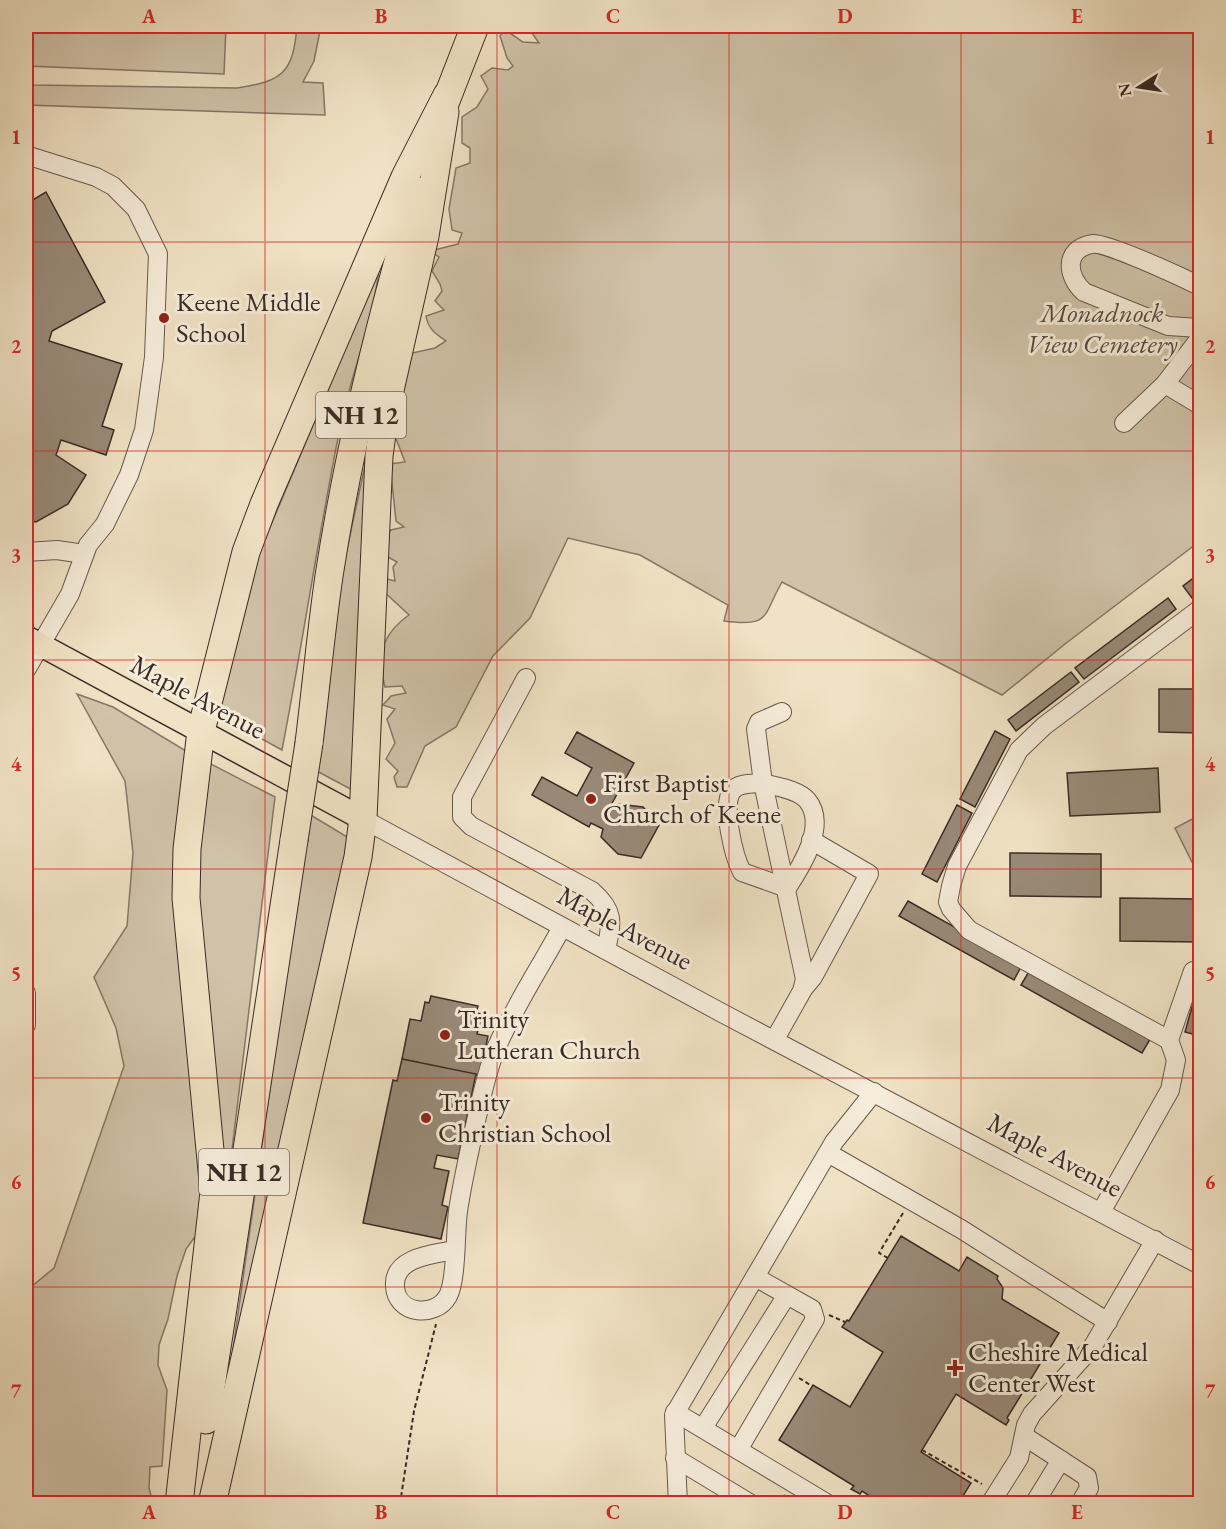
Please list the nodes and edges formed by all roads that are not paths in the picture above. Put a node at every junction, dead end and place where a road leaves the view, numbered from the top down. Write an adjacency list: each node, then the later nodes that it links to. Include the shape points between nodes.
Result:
1 (475, 26): 2 (highway, NH 12)
2 (447, 95): 17 (highway, via 405,177 264,504 246,552); 19 (highway, NH 12, bridge, via 398,260 346,479 329,576); 20 (highway, via 426,236 385,412 379,456)
3 (26, 155): 11 (street, via 113,186 136,209 158,255 154,357 144,430 129,475)
4 (1200, 286): 5 (street, via 1101,244 1081,248 1070,259 1069,271 1084,292 1168,326)
5 (1200, 328)
6 (1200, 338): 7 (street)
7 (1165, 384): 8 (street); 9 (street)
8 (1200, 405)
9 (1124, 423)
10 (26, 552): 11 (street, via 57,550)
11 (82, 561): 13 (street, via 70,594)
12 (1200, 609): 30 (street, via 1044,726 1019,750 957,866 948,902 956,918 969,930)
13 (33, 641): 14 (street); 17 (main road, Maple Avenue)
14 (26, 670)
15 (526, 678): 24 (street, via 462,797 462,817 471,826 592,891 604,902 612,924)
16 (782, 712): 18 (street, via 759,722 756,729)
17 (201, 731): 19 (main road, Maple Avenue); 46 (highway, via 187,849 186,898 214,1192)
18 (763, 783): 21 (street, via 787,789 807,800 814,824); 22 (street); 22 (street, via 742,784 733,789 728,799 729,826 742,872)
19 (302, 786): 20 (main road, Maple Avenue); 47 (highway, NH 12, bridge)
20 (363, 819): 23 (street, Maple Avenue); 48 (highway, via 337,956)
21 (811, 840): 22 (street); 26 (street, via 869,874)
22 (787, 888): 26 (street, via 804,969)
23 (562, 927): 24 (street, Maple Avenue); 35 (street, via 493,1059 484,1085 460,1200)
24 (606, 950): 29 (street, Maple Avenue)
25 (1193, 971): 30 (street)
26 (802, 991): 29 (street)
27 (26, 993): 28 (street)
28 (26, 1025)
29 (775, 1039): 31 (street, Maple Avenue)
30 (1169, 1040): 33 (street, via 1176,1060 1170,1090)
31 (874, 1092): 32 (street); 33 (street, Maple Avenue)
32 (828, 1153): 37 (street); 39 (street, via 961,1229)
33 (1101, 1212): 34 (street, Maple Avenue)
34 (1155, 1240): 36 (street, Maple Avenue); 39 (street)
35 (455, 1250): 35 (street, via 450,1293 440,1305 424,1311 406,1306 397,1296 396,1275 409,1262)
36 (1200, 1265)
37 (754, 1277): 38 (street); 40 (street)
38 (788, 1295): 41 (street); 43 (street, via 812,1309 815,1319)
39 (1108, 1322): 42 (street, via 1082,1362 1032,1414)
40 (675, 1412): 41 (street); 44 (street)
41 (703, 1428): 43 (street)
42 (1024, 1436): 45 (street); 52 (street, via 1019,1458)
43 (738, 1450): 51 (street)
44 (675, 1458): 49 (street); 50 (street)
45 (1061, 1460): 53 (street); 54 (street, via 1090,1483)
46 (179, 1503)
47 (193, 1503)
48 (212, 1503)
49 (678, 1503)
50 (751, 1503)
51 (828, 1503)
52 (990, 1503)
53 (1034, 1503)
54 (1080, 1503)

